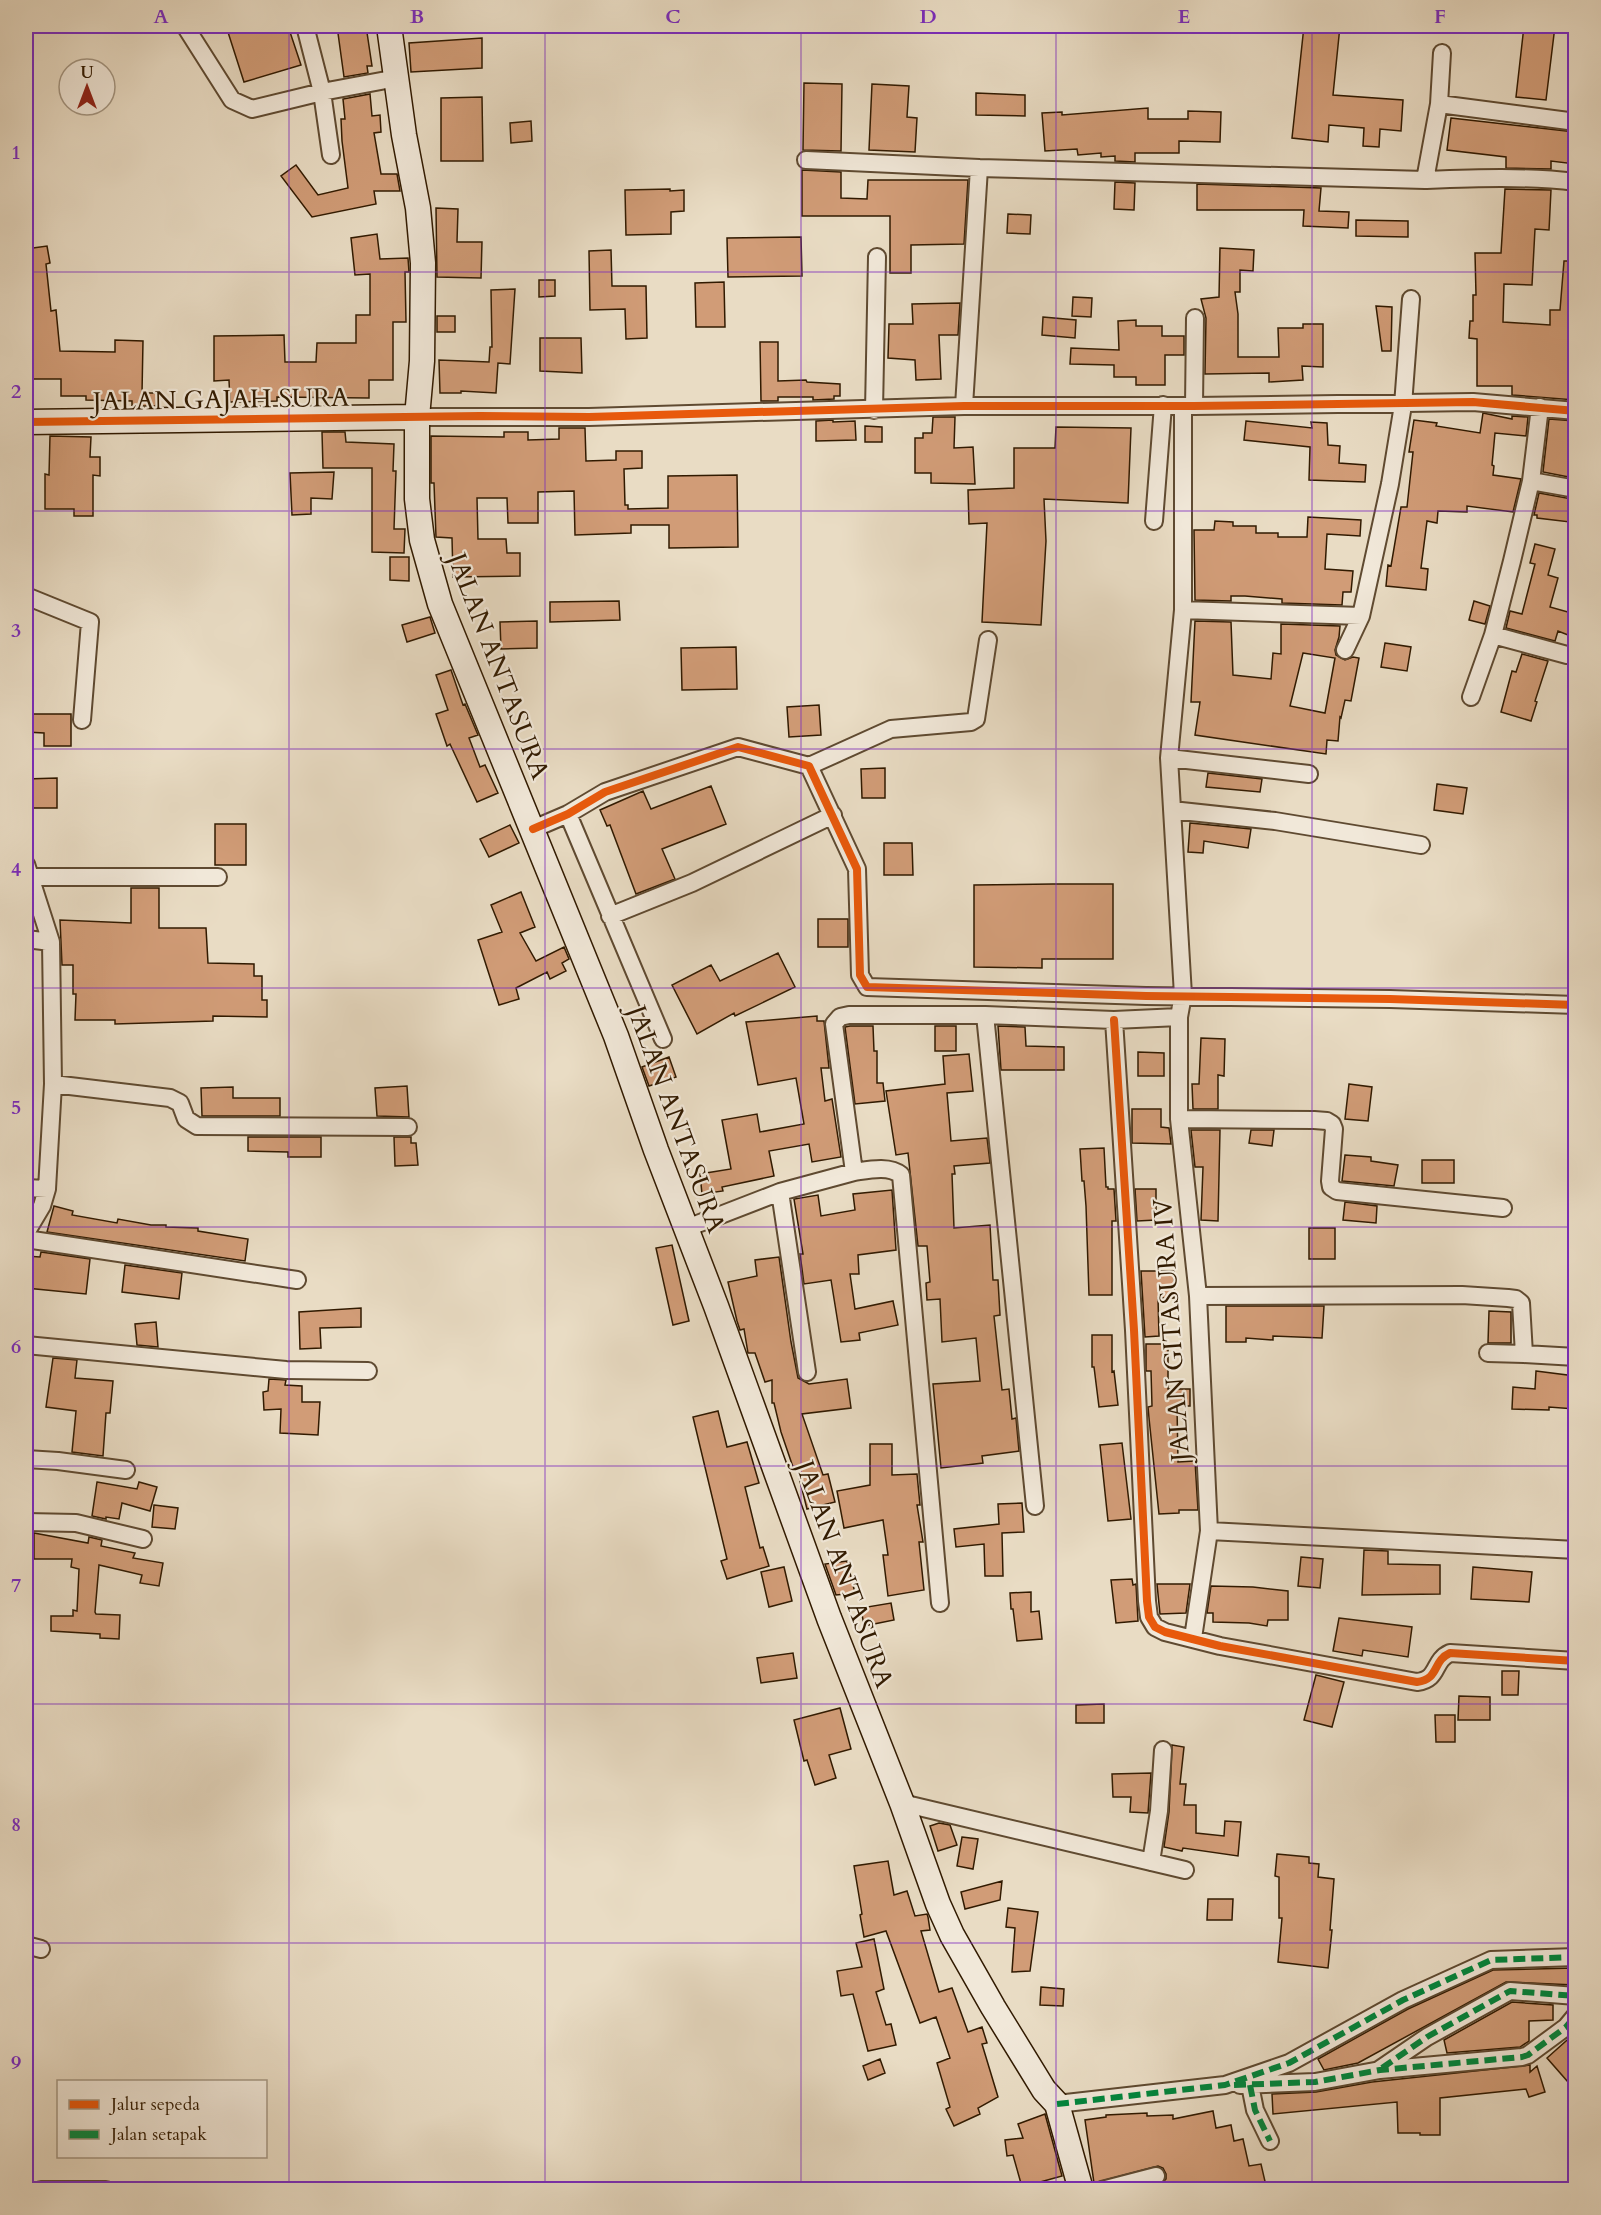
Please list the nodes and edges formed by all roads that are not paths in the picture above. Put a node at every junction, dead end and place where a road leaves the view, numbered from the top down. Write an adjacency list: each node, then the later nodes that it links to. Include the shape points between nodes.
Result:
1 (185, 26): 6 (street, via 232,100 242,106 252,109)
2 (305, 26): 6 (street)
3 (389, 26): 5 (main road, JALAN ANTASURA)
4 (1442, 53): 7 (street)
5 (397, 78): 6 (street); 24 (main road, JALAN ANTASURA, via 423,263)
6 (322, 92): 9 (street)
7 (1439, 104): 8 (street); 12 (street)
8 (1575, 122)
9 (331, 155)
10 (806, 160): 11 (street)
11 (979, 168): 12 (street); 19 (street)
12 (1425, 180): 13 (street, via 1494,177)
13 (1575, 182)
14 (877, 257): 22 (street)
15 (1411, 299): 18 (street)
16 (1195, 318): 20 (street, JALAN GITASURA IV)
17 (1163, 405): 19 (street); 20 (street); 28 (street)
18 (1403, 405): 20 (street); 21 (street, via 1473,402); 31 (street)
19 (964, 406): 22 (street)
20 (1188, 406): 30 (street, JALAN GITASURA IV)
21 (1540, 407): 23 (street); 26 (street)
22 (874, 410): 24 (street)
23 (1575, 411)
24 (417, 417): 25 (main road, JALAN GAJAH SURA); 44 (main road, JALAN ANTASURA, via 417,499 428,567)
25 (26, 422)
26 (1531, 481): 27 (street); 32 (street)
27 (1575, 489)
28 (1154, 521)
29 (26, 596): 37 (street, via 90,622)
30 (1183, 610): 31 (street); 38 (street, JALAN GITASURA IV)
31 (1361, 616): 34 (street)
32 (1493, 635): 35 (street); 36 (street)
33 (988, 640): 39 (street, via 976,719 891,729)
34 (1345, 650)
35 (1567, 655)
36 (1471, 697)
37 (82, 720)
38 (1169, 758): 40 (street); 41 (street, JALAN GITASURA IV)
39 (809, 765): 42 (street, via 738,747 605,792); 43 (street)
40 (1309, 774)
41 (1172, 810): 45 (street, via 1275,821); 51 (street, JALAN GITASURA IV)
42 (567, 814): 44 (street); 48 (street)
43 (833, 815): 48 (street, via 692,883); 51 (street, via 857,869 860,975 867,987)
44 (533, 829): 65 (main road, JALAN ANTASURA)
45 (1421, 845)
46 (28, 870): 47 (street); 50 (street)
47 (218, 876)
48 (610, 916): 56 (street)
49 (26, 939): 50 (street)
50 (51, 942): 57 (street)
51 (1183, 995): 52 (street); 54 (street, JALAN GITASURA IV)
52 (1575, 1005)
53 (985, 1015): 55 (street); 60 (street, via 849,1015 834,1024); 78 (street)
54 (1179, 1017): 55 (street); 58 (street, JALAN GITASURA IV)
55 (1114, 1020): 84 (street, via 1149,1617 1155,1627 1165,1632)
56 (663, 1039)
57 (53, 1084): 59 (street, via 170,1098 180,1103 186,1119 197,1126); 62 (street)
58 (1179, 1119): 64 (street, via 1327,1121 1334,1129 1330,1181 1331,1188 1337,1191); 69 (street, JALAN GITASURA IV)
59 (408, 1127)
60 (854, 1172): 63 (street); 83 (street, via 885,1169 901,1175)
61 (26, 1188): 62 (street)
62 (47, 1189): 66 (street)
63 (780, 1192): 65 (street); 75 (street)
64 (1503, 1208)
65 (687, 1228): 87 (main road, JALAN ANTASURA, via 852,1679)
66 (26, 1233)
67 (26, 1239): 68 (street)
68 (297, 1280)
69 (1198, 1296): 72 (street, via 1462,1295 1516,1299 1521,1303); 80 (street, JALAN GITASURA IV)
70 (26, 1345): 74 (street, via 286,1370)
71 (1488, 1353): 72 (street)
72 (1524, 1354): 73 (street)
73 (1575, 1357)
74 (368, 1371)
75 (807, 1372)
76 (26, 1459): 77 (street)
77 (126, 1470)
78 (1035, 1506)
79 (26, 1522): 81 (street, via 76,1523)
80 (1209, 1531): 82 (street); 84 (street, JALAN GITASURA IV)
81 (143, 1539)
82 (1575, 1550)
83 (940, 1603)
84 (1193, 1638): 85 (street, via 1418,1682 1432,1677 1442,1658 1450,1653)
85 (1575, 1661)
86 (1163, 1750): 88 (street, via 1160,1811)
87 (902, 1803): 88 (street); 96 (main road, JALAN ANTASURA, via 952,1935 1010,2036)
88 (1151, 1862): 89 (street)
89 (1185, 1870)
90 (1575, 1957): 94 (street, via 1491,1960 1403,2000 1289,2063)
91 (1575, 1996): 93 (street, via 1510,1991 1427,2037)
92 (1575, 2015): 93 (street, via 1566,2027 1522,2057)
93 (1380, 2070): 95 (street, via 1315,2082)
94 (1224, 2085): 95 (street); 96 (street)
95 (1250, 2085): 97 (street, via 1255,2110)
96 (1057, 2104): 101 (main road, JALAN ANTASURA)
97 (1270, 2141)
98 (1156, 2176): 102 (street)
99 (41, 2190): 100 (street)
100 (106, 2190)
101 (1081, 2190)
102 (1102, 2190)

